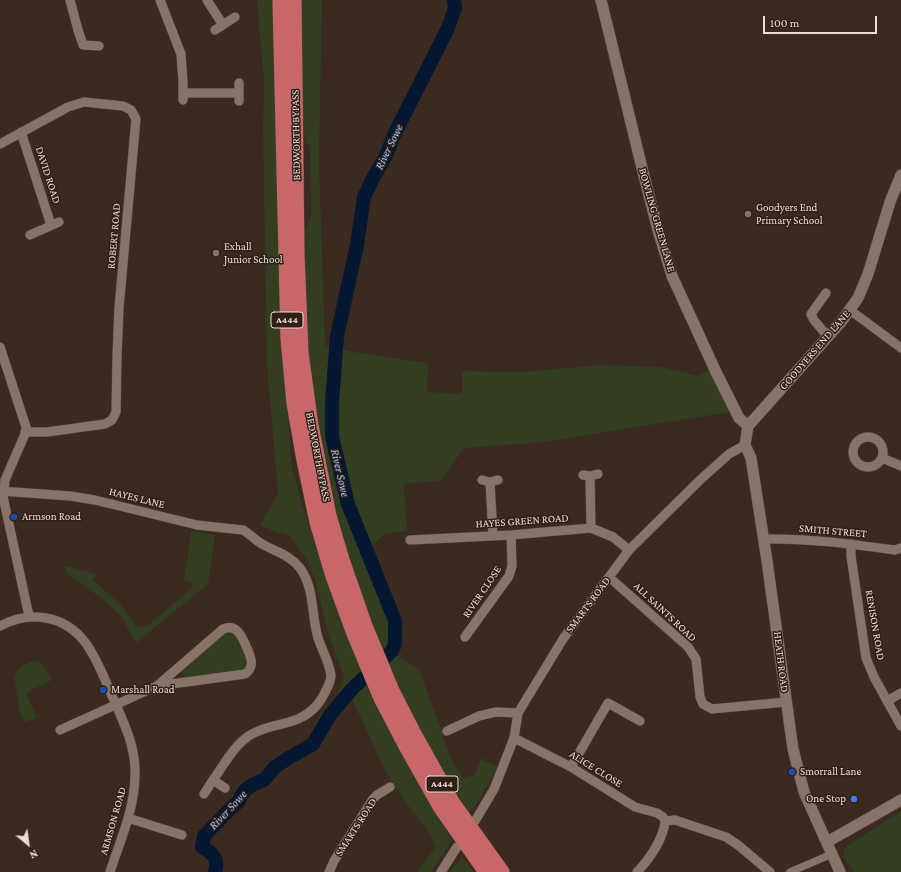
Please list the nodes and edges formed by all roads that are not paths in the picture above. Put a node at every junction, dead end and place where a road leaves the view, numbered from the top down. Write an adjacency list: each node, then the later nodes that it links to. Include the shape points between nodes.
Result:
1 (70, 0): 8 (street, via 83,45)
2 (160, 0): 9 (street, via 181,54 183,96 239,97)
3 (207, 0): 7 (street, via 219,27)
4 (280, 0): 38 (highway, BEDWORTH BYPASS / A444, via 288,338 294,403 304,460 333,576)
5 (294, 0): 38 (highway, BEDWORTH BYPASS / A444, via 297,255 301,353 311,426 330,516)
6 (601, 0): 19 (street, BOWLING GREEN LANE, via 643,172 672,276 739,418)
7 (235, 17)
8 (100, 46)
9 (239, 83)
10 (21, 132): 11 (street, ROBERT ROAD); 13 (street, DAVID ROAD, via 55,223); 20 (street, ROBERT ROAD, via 80,102 126,107 133,112 136,119 120,308 116,412 112,420 105,424 47,432)
11 (0, 144)
12 (901, 175): 15 (street, GOODYERS END LANE, via 862,290)
13 (30, 235)
14 (826, 293): 16 (street, via 811,314)
15 (850, 310): 16 (street, GOODYERS END LANE); 18 (street)
16 (828, 337): 19 (street, GOODYERS END LANE)
17 (0, 347): 20 (street, via 25,423)
18 (901, 348)
19 (748, 426): 21 (street)
20 (25, 432): 26 (street)
21 (745, 446): 30 (street, HEATH ROAD, via 751,458); 34 (street, SMARTS ROAD, via 729,454 700,480)
22 (882, 458): 23 (street)
23 (901, 466)
24 (590, 475): 27 (street)
25 (490, 481): 29 (street)
26 (2, 492): 36 (street); 55 (street, HAYES LANE, via 70,496 197,525 243,530 263,545 282,553 300,568 307,579 318,638 331,676 326,691 307,715 251,734 234,751)
27 (591, 528): 28 (street, HAYES GREEN ROAD); 34 (street, HAYES GREEN ROAD, via 613,537)
28 (511, 535): 29 (street, HAYES GREEN ROAD); 39 (street, RIVER CLOSE, via 512,566 509,576)
29 (493, 536): 31 (street, HAYES GREEN ROAD)
30 (763, 539): 32 (street, SMITH STREET); 45 (street, HEATH ROAD)
31 (410, 540)
32 (851, 544): 33 (street, SMITH STREET, via 895,550); 43 (street, RENISON ROAD, via 866,658)
33 (901, 548)
34 (629, 550): 35 (street, SMARTS ROAD)
35 (609, 578): 45 (street, ALL SAINTS ROAD, via 688,647 696,658 703,704 712,709); 48 (street, SMARTS ROAD, via 563,639)
36 (29, 616): 37 (street, via 14,619); 46 (street, ARMSON ROAD, via 55,620 82,637 93,654)
37 (0, 626)
38 (359, 628): 42 (highway, BEDWORTH BYPASS / A444)
39 (466, 637)
40 (157, 686): 40 (street, via 245,674 252,662 241,635 232,628 222,629); 46 (street)
41 (901, 693): 43 (street)
42 (386, 694): 70 (highway, BEDWORTH BYPASS / A444, via 406,746 441,808); 71 (highway, BEDWORTH BYPASS / A444, via 414,734 452,802)
43 (887, 701): 50 (street, RENISON ROAD)
44 (496, 702): 47 (street)
45 (786, 702): 64 (street, HEATH ROAD, via 793,749 804,792)
46 (115, 704): 51 (street); 60 (street, ARMSON ROAD, via 129,735 135,764 135,788)
47 (496, 712): 48 (street); 52 (street, via 479,716)
48 (518, 713): 53 (street, SMARTS ROAD)
49 (640, 721): 54 (street, via 608,703)
50 (901, 726)
51 (60, 729)
52 (447, 731)
53 (514, 738): 54 (street, ALICE CLOSE); 61 (street, SMARTS ROAD, via 494,789)
54 (571, 766): 62 (street, ALICE CLOSE, via 635,807 657,813)
55 (213, 780): 57 (street); 58 (street, HAYES LANE)
56 (390, 787): 68 (street, SMARTS ROAD, via 373,799)
57 (225, 788)
58 (204, 794)
59 (901, 800): 64 (street)
60 (128, 818): 63 (street); 67 (street, ARMSON ROAD)
61 (475, 821)
62 (665, 821): 72 (street, via 665,827 652,853); 73 (street, ALICE CLOSE, via 675,820 726,837)
63 (182, 835)
64 (827, 842): 66 (street, HEATH ROAD)
65 (457, 846): 69 (street)
66 (832, 854): 74 (street); 75 (street, HEATH ROAD)
67 (110, 872)
68 (329, 872)
69 (441, 872)
70 (486, 872)
71 (502, 872)
72 (638, 872)
73 (770, 872)
74 (790, 872)
75 (840, 872)

